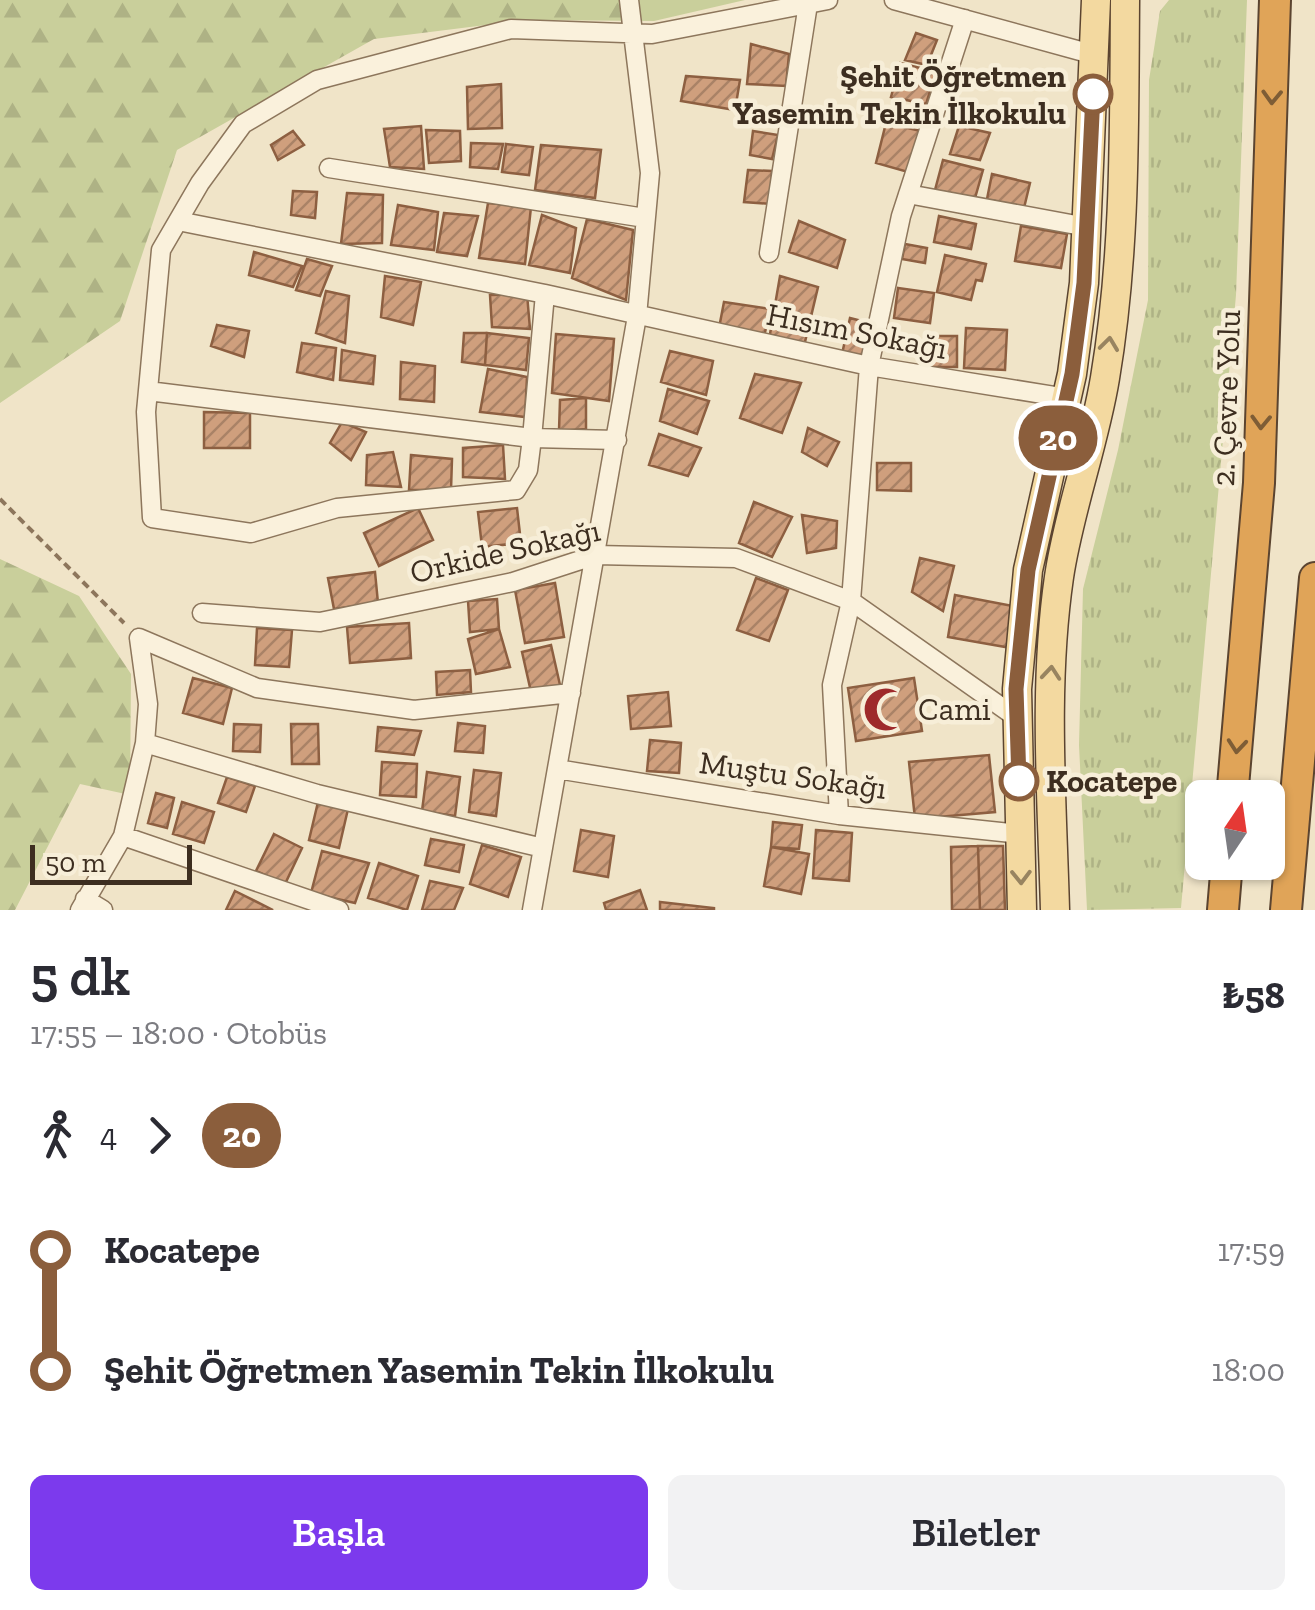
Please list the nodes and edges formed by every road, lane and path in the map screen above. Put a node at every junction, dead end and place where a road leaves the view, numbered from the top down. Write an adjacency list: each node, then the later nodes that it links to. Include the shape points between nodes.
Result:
1 (630, 0): 9 (street)
2 (828, 0): 7 (street)
3 (894, 0): 8 (street)
4 (1096, 0): 10 (main road)
5 (1125, 0): 22 (main road, one-way to 5, via 1124,162)
6 (1275, 0): 36 (highway, 2. Çevre Yolu, one-way to 36, via 1259,482)
7 (808, 4): 9 (street); 16 (street)
8 (965, 19): 10 (street); 12 (street)
9 (635, 34): 13 (street, via 650,174); 14 (street, via 510,29 316,80 243,124)
10 (1094, 55): 15 (main road)
11 (329, 168): 13 (street)
12 (908, 194): 15 (street); 19 (street)
13 (646, 218): 18 (street)
14 (178, 221): 17 (street); 20 (street, via 161,250)
15 (1087, 227): 21 (main road)
16 (769, 254)
17 (545, 294): 18 (street, Hısım Sokağı); 23 (street)
18 (637, 316): 19 (street, Hısım Sokağı); 24 (street)
19 (869, 366): 21 (street, Hısım Sokağı); 28 (street)
20 (148, 391): 23 (street); 23 (street, via 152,518 250,533 337,508 516,490 528,470)
21 (1067, 398): 22 (main road); 32 (main road, via 1028,570)
22 (1099, 404): 33 (main road, one-way to 22, via 1060,576)
23 (532, 438): 24 (street)
24 (617, 440): 26 (street)
25 (0, 499): 30 (path)
26 (596, 555): 28 (street, Orkide Sokağı, via 736,558); 29 (street, Orkide Sokağı, via 513,582 320,622); 31 (street)
27 (1315, 578): 49 (highway)
28 (851, 601): 32 (street, Orkide Sokağı); 37 (street, via 832,685)
29 (202, 613)
30 (139, 638): 31 (street, via 257,688 414,710); 34 (street, via 148,704)
31 (572, 693): 35 (street)
32 (1017, 718): 33 (main road); 38 (main road)
33 (1050, 724): 47 (main road)
34 (145, 742): 39 (street); 40 (street, via 317,794)
35 (558, 769): 37 (street, Muştu Sokağı); 40 (street)
36 (1234, 780)
37 (839, 815): 38 (street, Muştu Sokağı)
38 (1020, 834): 46 (main road, one-way to 46)
39 (123, 836): 42 (street); 44 (street)
40 (543, 848): 45 (street)
41 (1226, 880): 48 (highway)
42 (82, 904): 43 (street)
43 (102, 910)
44 (340, 910)
45 (532, 910)
46 (1022, 910)
47 (1055, 910)
48 (1223, 910)
49 (1286, 910)

